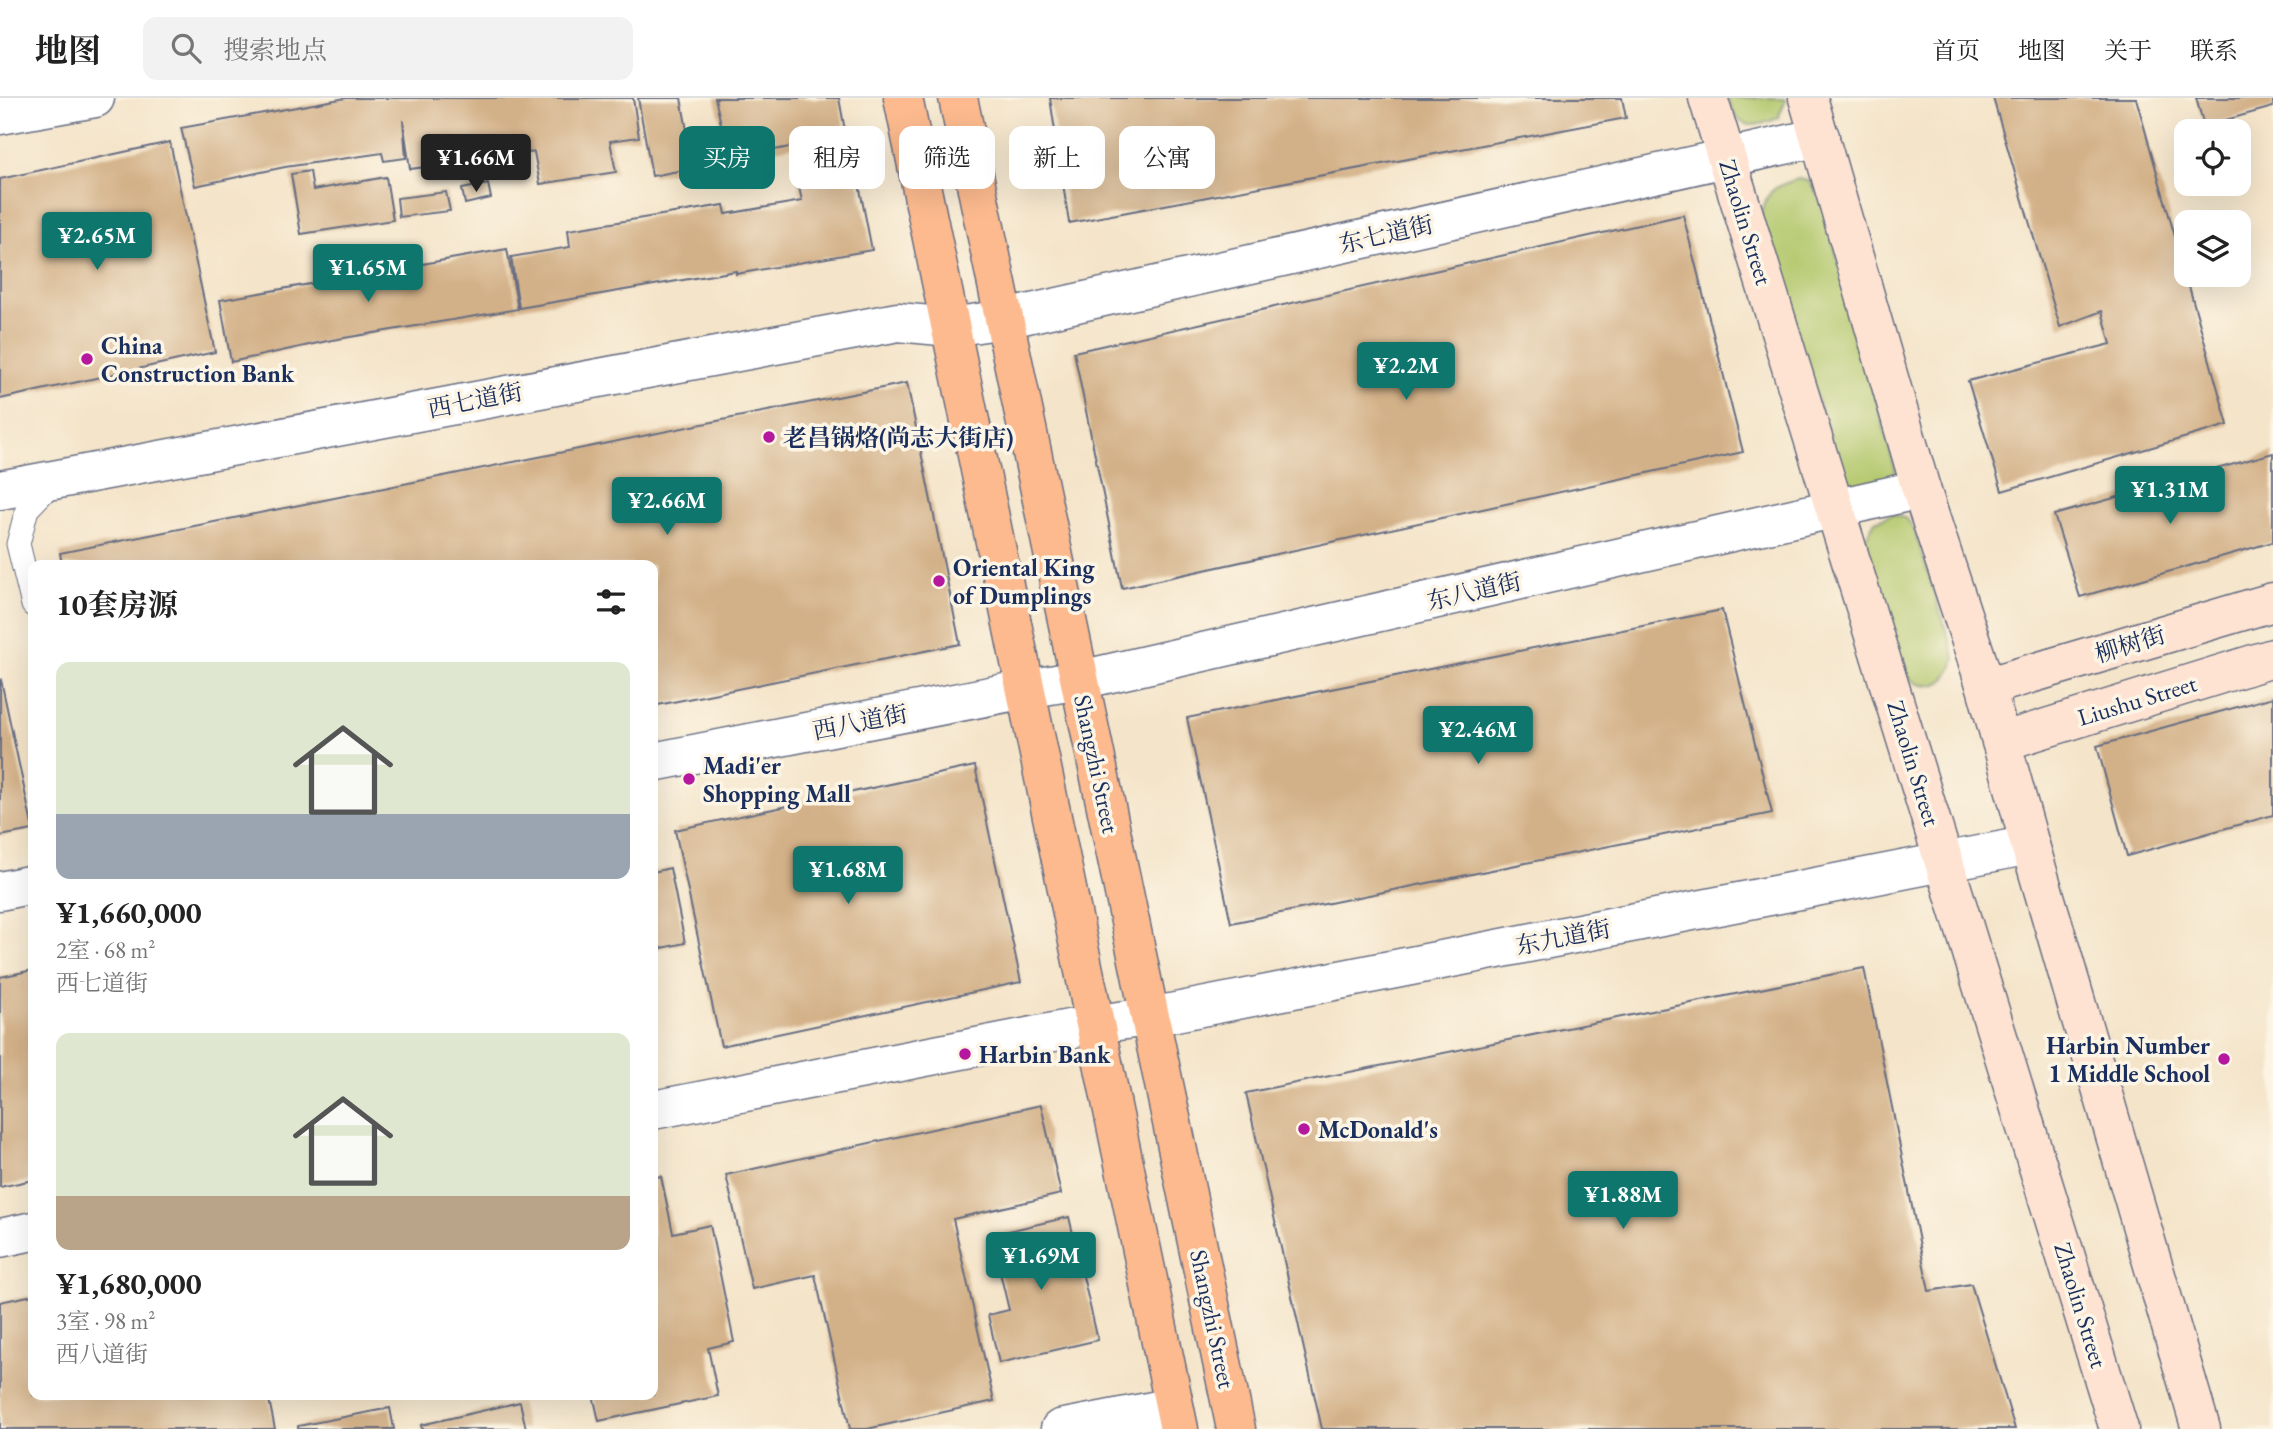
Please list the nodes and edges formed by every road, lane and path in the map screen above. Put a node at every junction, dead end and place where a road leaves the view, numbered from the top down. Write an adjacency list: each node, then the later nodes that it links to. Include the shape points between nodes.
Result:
1 (94, 98): 6 (street)
2 (903, 98): 10 (main road)
3 (958, 98): 9 (main road, Shangzhi Street)
4 (1708, 98): 8 (main road, Zhaolin Street)
5 (1808, 98): 7 (main road)
6 (0, 115)
7 (1820, 137): 8 (street, 东七道街); 12 (main road)
8 (1726, 158): 9 (street, 东七道街); 14 (main road, Zhaolin Street)
9 (1004, 319): 10 (street, 东七道街); 18 (main road, Shangzhi Street)
10 (951, 327): 11 (street, 西七道街, via 898,322); 20 (main road)
11 (57, 478): 13 (street, 西七道街); 15 (lane, via 27,509 18,544)
12 (1921, 489): 14 (street, 东八道街); 19 (main road)
13 (0, 490)
14 (1835, 508): 18 (street, 东八道街); 24 (main road, Zhaolin Street)
15 (28, 585)
16 (2273, 602): 19 (main road, 柳树街)
17 (2273, 659): 21 (main road, Liushu Street)
18 (1080, 680): 20 (street, 东八道街); 27 (main road, Shangzhi Street)
19 (1986, 687): 21 (main road)
20 (1026, 689): 22 (street, 西八道街); 28 (main road)
21 (2001, 742): 23 (main road)
22 (658, 761)
23 (2030, 845): 24 (street, 东九道街); 36 (main road)
24 (1944, 863): 27 (street, 东九道街); 35 (main road, Zhaolin Street)
25 (28, 885): 26 (street)
26 (0, 891)
27 (1150, 1017): 28 (street, 东九道街); 34 (main road, Shangzhi Street)
28 (1095, 1024): 29 (street, 东九道街); 32 (main road)
29 (658, 1109)
30 (28, 1232): 31 (street)
31 (0, 1238)
32 (1177, 1418): 33 (street)
33 (1060, 1429)
34 (1236, 1429)
35 (2119, 1429)
36 (2201, 1429)

